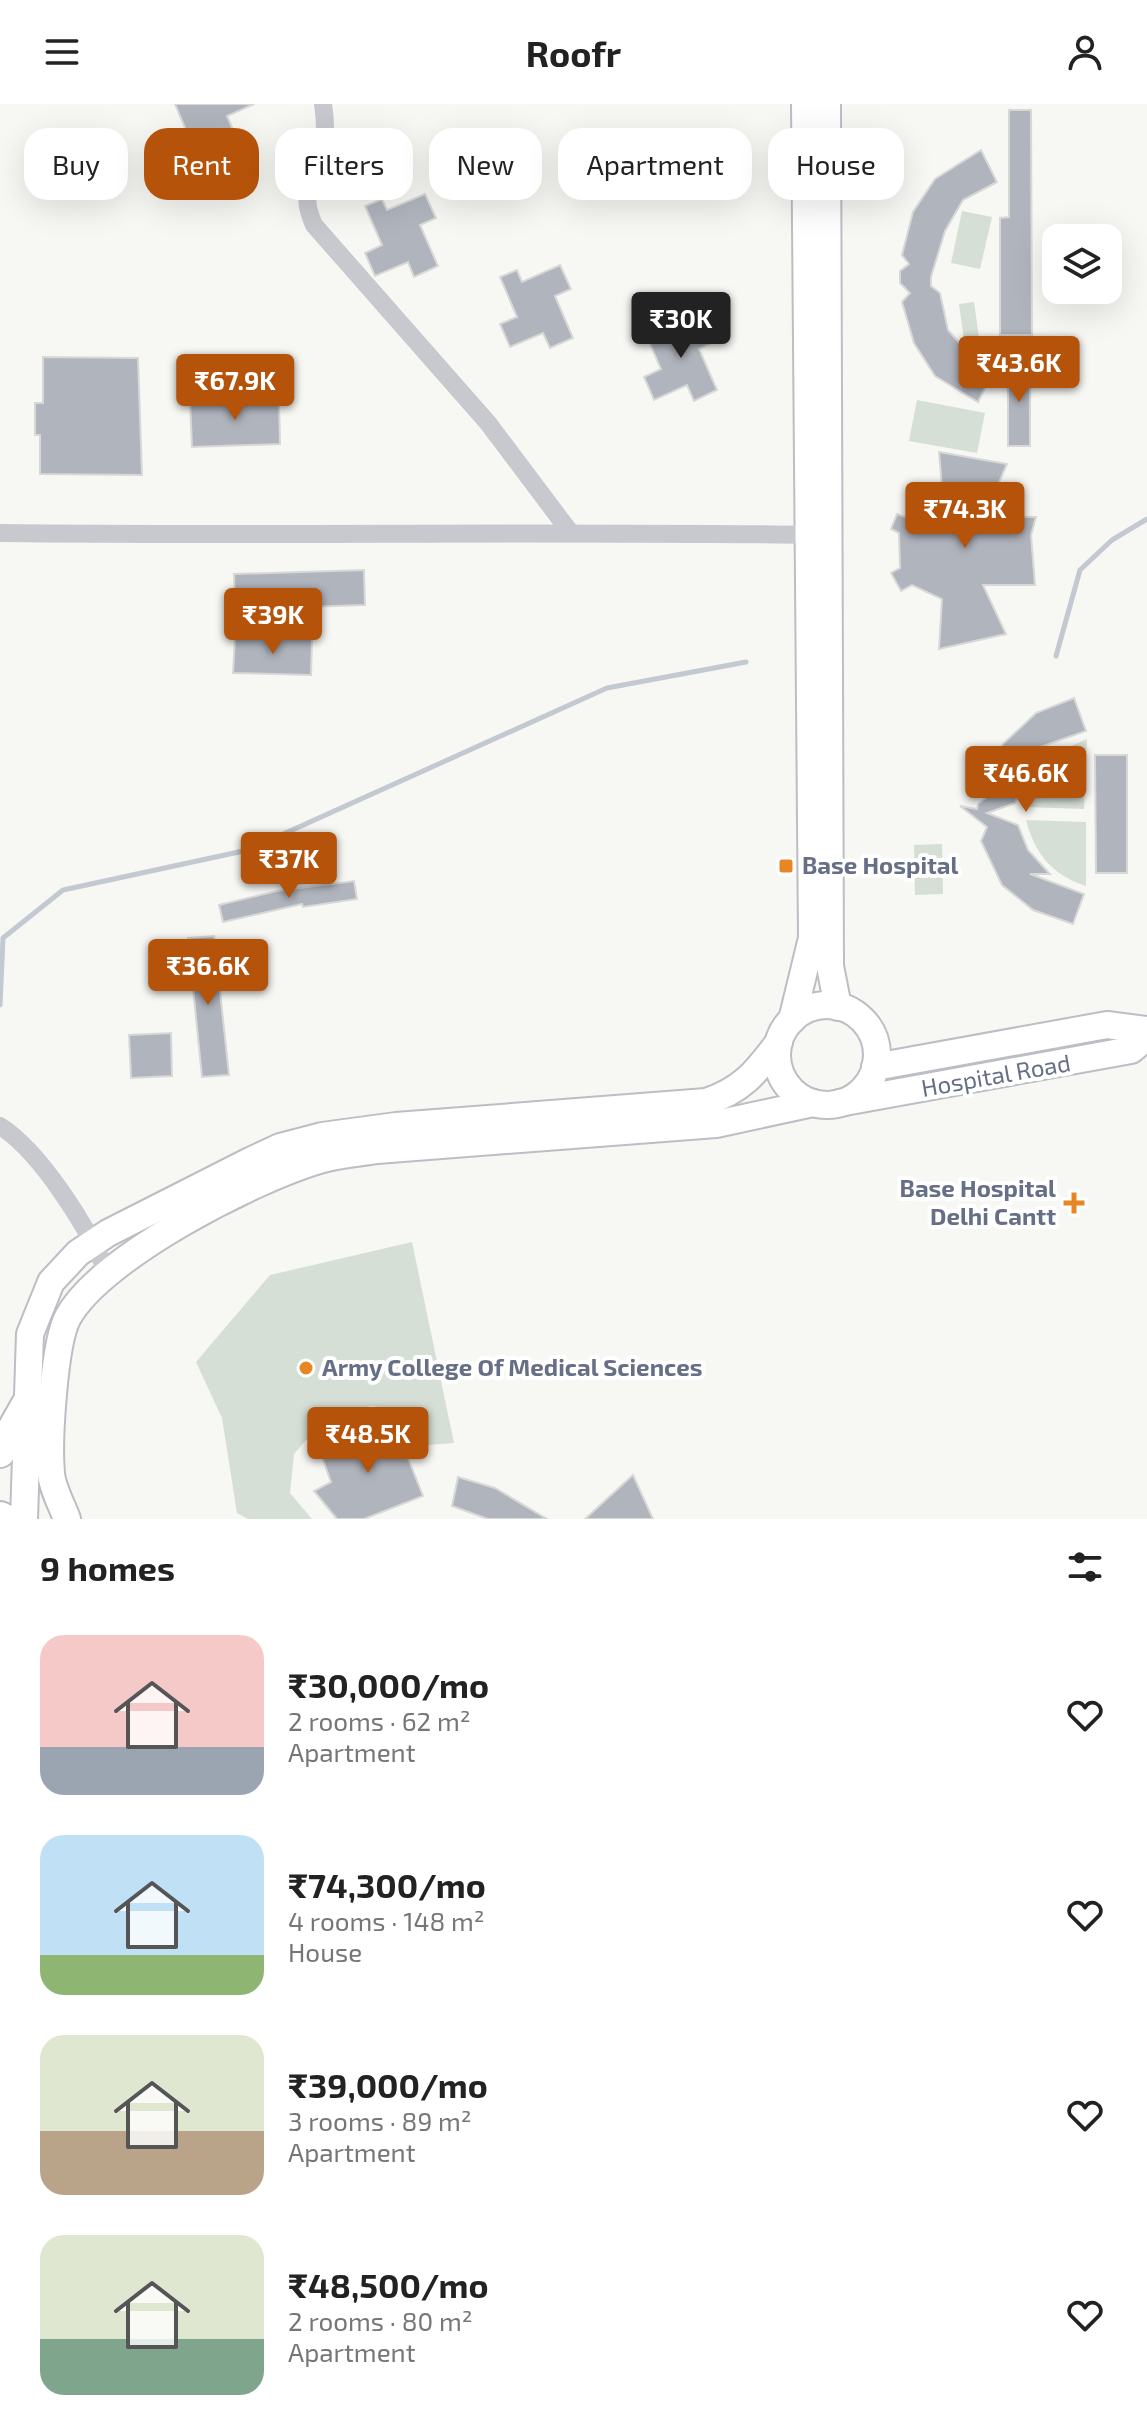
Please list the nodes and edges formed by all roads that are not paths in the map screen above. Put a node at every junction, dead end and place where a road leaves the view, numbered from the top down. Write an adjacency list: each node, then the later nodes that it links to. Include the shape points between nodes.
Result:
1 (323, 104): 4 (street, via 324,150 306,192 314,225 488,423)
2 (805, 104): 6 (street)
3 (827, 104): 6 (street)
4 (570, 532): 5 (street); 6 (street)
5 (0, 533)
6 (819, 535): 7 (street, via 830,966); 9 (street, via 812,938)
7 (838, 1007): 9 (street, via 813,1007); 11 (street, via 868,1027)
8 (1147, 1030): 11 (street, Hospital Road, via 1107,1025)
9 (785, 1031): 12 (street, via 779,1068 783,1080 802,1098); 14 (street, via 732,1094 706,1102 322,1136 280,1147)
10 (1147, 1037): 12 (street, Hospital Road, via 1131,1050)
11 (875, 1067): 12 (street, via 862,1091)
12 (826, 1103): 15 (street, Hospital Road, via 716,1124 377,1150 323,1159 204,1211)
13 (0, 1126): 14 (street, via 13,1134 59,1189)
14 (94, 1242): 15 (street); 16 (street, via 51,1282 30,1334)
15 (107, 1272): 19 (street, Hospital Road, via 67,1317 57,1353 51,1475)
16 (27, 1404): 17 (main road); 18 (street)
17 (0, 1452)
18 (24, 1519)
19 (67, 1519)

